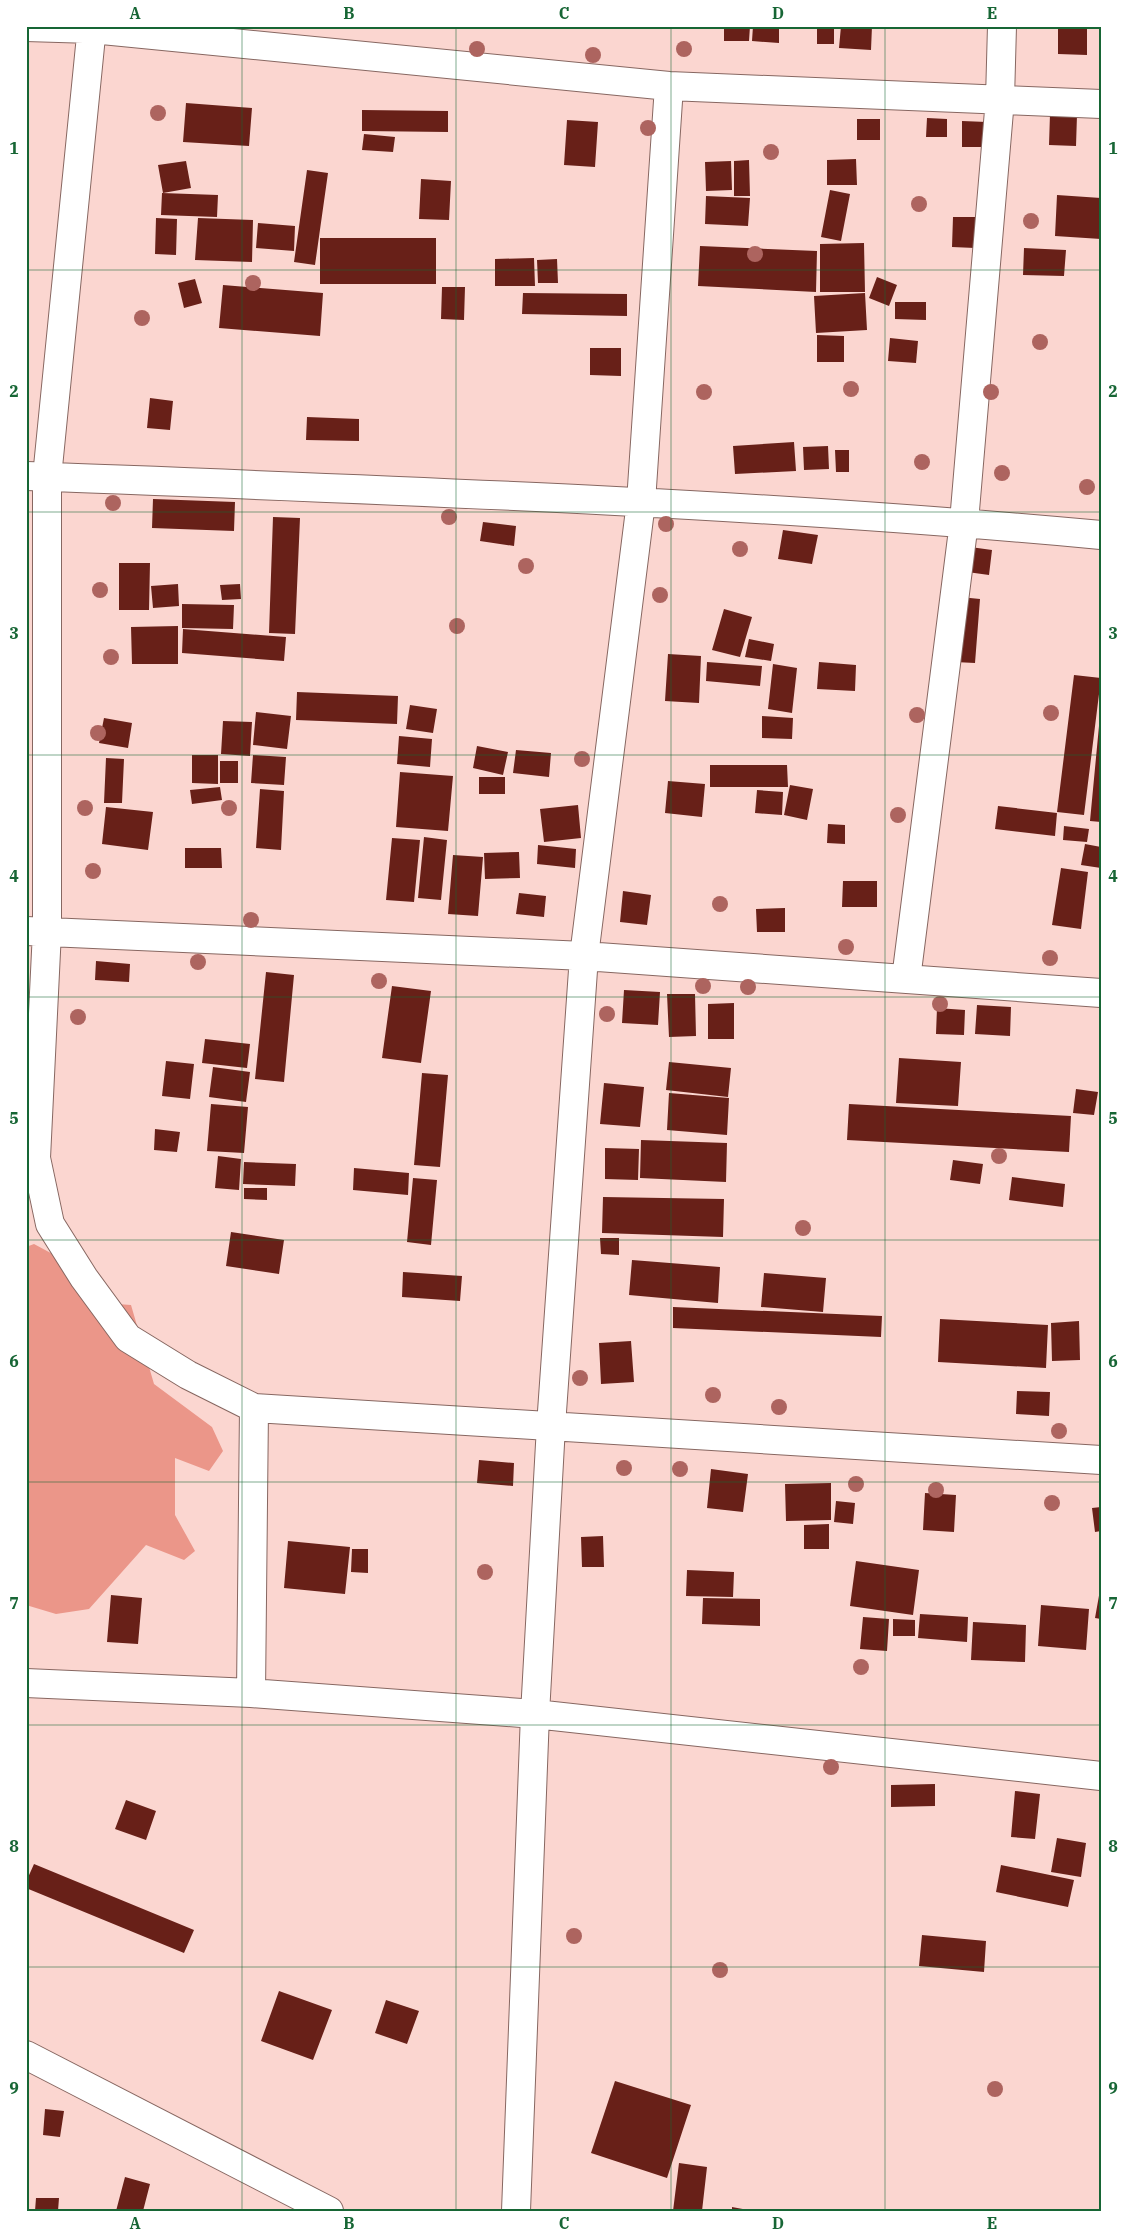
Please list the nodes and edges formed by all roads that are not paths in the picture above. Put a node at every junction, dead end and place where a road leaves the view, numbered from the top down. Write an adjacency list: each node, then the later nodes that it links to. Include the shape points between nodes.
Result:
1 (1002, 26): 5 (street)
2 (26, 27): 3 (street)
3 (92, 27): 4 (street); 7 (street)
4 (669, 86): 5 (street); 8 (street)
5 (1000, 99): 6 (street); 9 (street)
6 (1101, 104)
7 (37, 477): 8 (street); 11 (street)
8 (640, 502): 9 (street); 12 (street)
9 (964, 522): 10 (street); 13 (street)
10 (1101, 535)
11 (36, 931): 12 (street); 15 (street, via 36,1158 50,1224 128,1338 188,1375)
12 (584, 956): 13 (street); 16 (street)
13 (906, 978): 14 (street)
14 (1101, 994)
15 (254, 1408): 16 (street); 19 (street)
16 (551, 1426): 17 (street); 20 (street)
17 (1101, 1460)
18 (26, 1684): 19 (street)
19 (251, 1693): 20 (street)
20 (535, 1714): 21 (street); 24 (street)
21 (1101, 1776)
22 (26, 2055): 23 (street)
23 (329, 2211)
24 (516, 2211)

